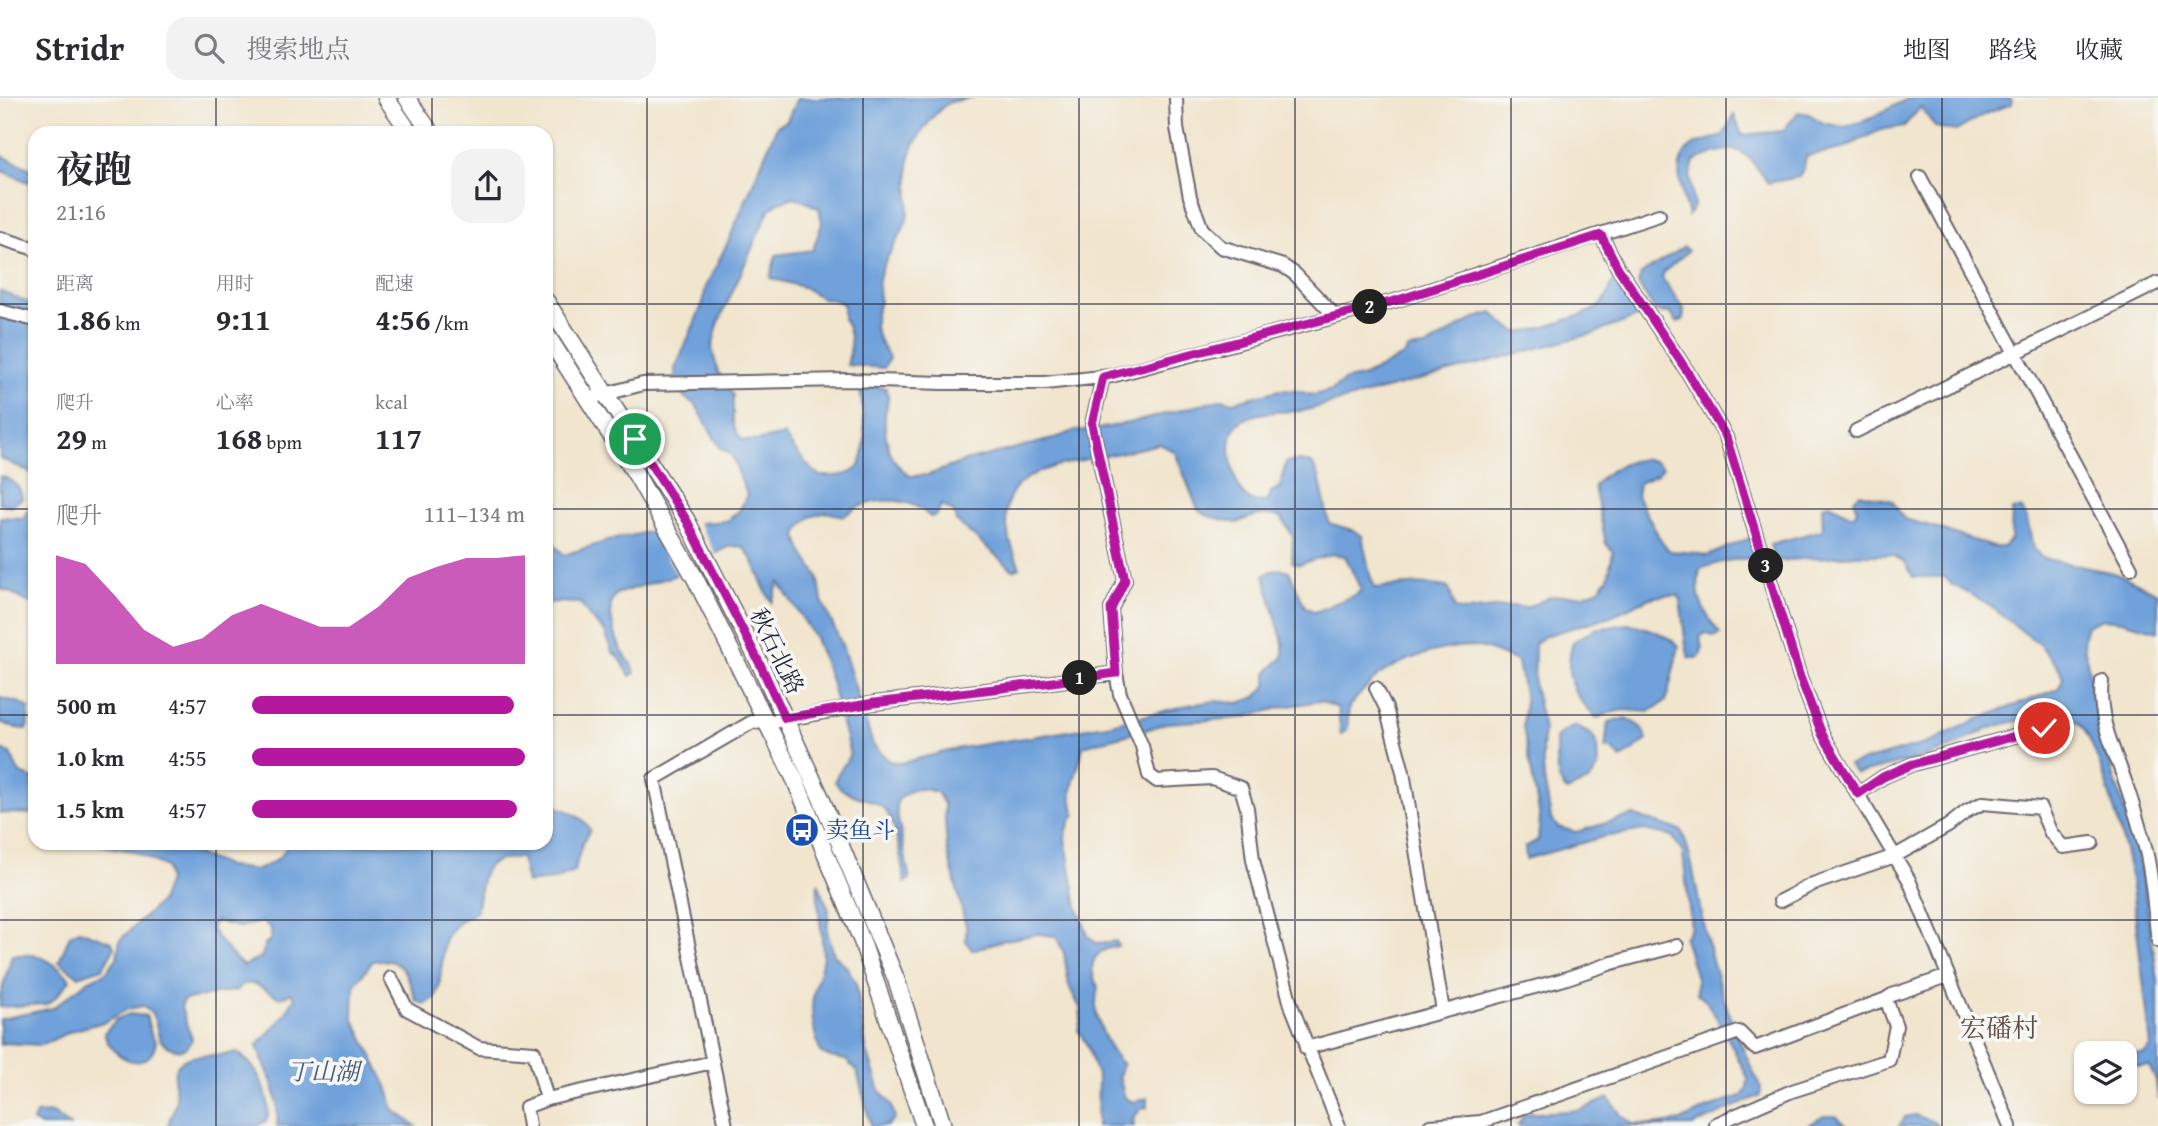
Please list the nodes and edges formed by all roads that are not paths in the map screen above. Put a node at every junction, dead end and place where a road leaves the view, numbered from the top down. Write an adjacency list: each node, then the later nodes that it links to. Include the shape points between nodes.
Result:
1 (386, 98): 4 (main road)
2 (407, 98): 5 (main road)
3 (1177, 98): 14 (street, via 1177,128 1190,197 1202,229 1221,247 1283,266)
4 (405, 126)
5 (426, 126)
6 (1920, 177): 17 (street)
7 (1660, 215): 8 (street)
8 (1601, 235): 14 (street); 29 (street, via 1726,437 1800,677 1822,734)
9 (0, 238): 10 (street)
10 (28, 247)
11 (2158, 283): 17 (street)
12 (0, 311): 15 (street)
13 (553, 311): 19 (main road, 秋石北路)
14 (1335, 316): 18 (street)
15 (28, 318)
16 (553, 345): 20 (main road, 秋石北路)
17 (2015, 355): 21 (street); 22 (street)
18 (1103, 377): 19 (street, via 1045,383 643,384); 23 (street, via 1092,424 1125,580 1111,609)
19 (607, 395): 20 (street); 26 (main road, 秋石北路, via 687,521)
20 (587, 399): 27 (main road, 秋石北路, via 695,578)
21 (1856, 431)
22 (2131, 568)
23 (1116, 673): 26 (street); 39 (street, via 1149,775 1157,781 1212,778 1241,788 1256,873)
24 (2102, 681): 33 (street, via 2103,720 2145,850)
25 (1376, 688): 38 (street, via 1404,772)
26 (785, 718): 27 (street); 46 (main road, 秋石北路, via 897,979)
27 (767, 723): 40 (street, via 752,722 654,779); 45 (main road, 秋石北路, via 862,941)
28 (2044, 728): 29 (street, via 1913,764)
29 (1858, 794): 31 (street)
30 (2092, 843): 31 (street, via 2063,847 2050,834 2040,808 1983,803)
31 (1895, 856): 32 (street, via 1813,884); 35 (street)
32 (1780, 901)
33 (2158, 941)
34 (1677, 946): 38 (street)
35 (1948, 976): 37 (street); 49 (street)
36 (391, 978): 41 (street, via 407,1009 479,1048 534,1052)
37 (1886, 999): 42 (street, via 1896,1026 1889,1060 1792,1091); 48 (street, via 1755,1048 1739,1032 1481,1122)
38 (1443, 1011): 39 (street)
39 (1306, 1048): 47 (street)
40 (713, 1062): 41 (street); 44 (street)
41 (547, 1099): 43 (street, via 526,1107)
42 (1716, 1124)
43 (529, 1126)
44 (726, 1126)
45 (924, 1126)
46 (943, 1126)
47 (1339, 1126)
48 (1430, 1126)
49 (2010, 1126)

